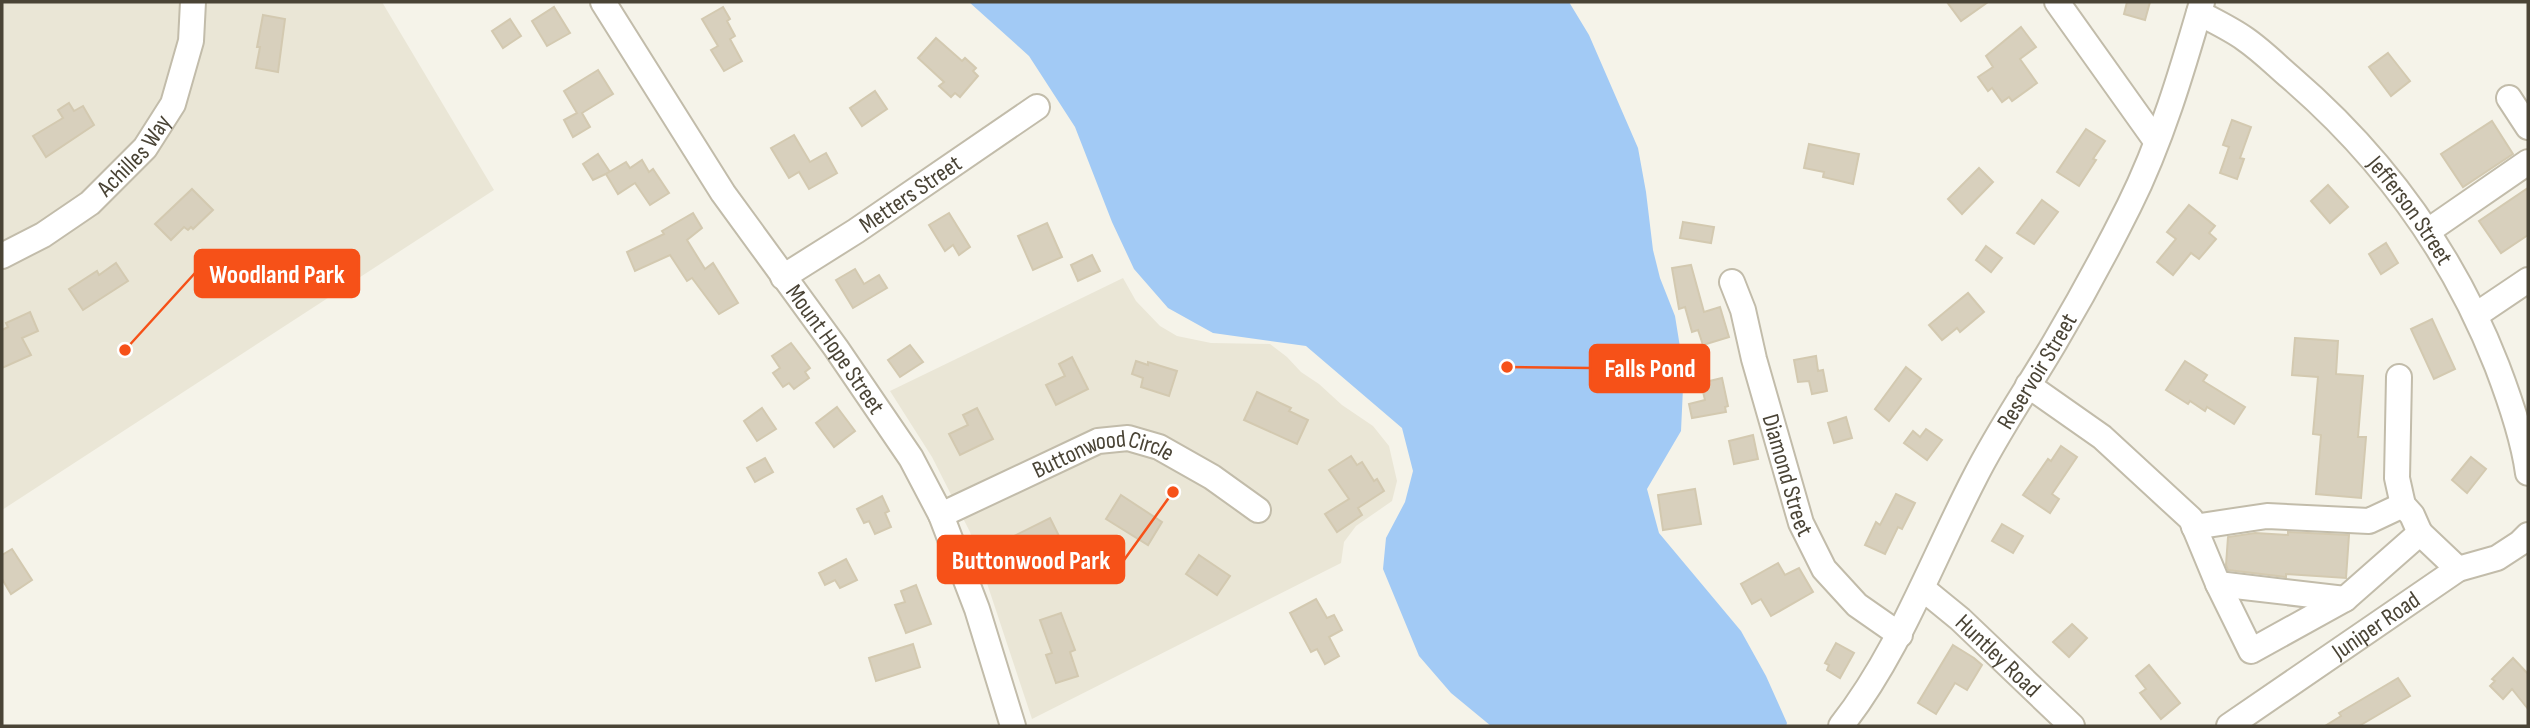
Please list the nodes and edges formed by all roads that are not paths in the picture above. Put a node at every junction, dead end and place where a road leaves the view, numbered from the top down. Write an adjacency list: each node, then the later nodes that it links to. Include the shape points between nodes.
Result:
1 (193, 2): 11 (street, Achilles Way, via 191,41 173,104 145,148 90,203)
2 (603, 2): 12 (street, Mount Hope Street, via 723,193)
3 (2057, 2): 8 (street)
4 (2201, 7): 8 (street, Reservoir Street); 10 (street, Jefferson Street, via 2245,38 2358,142)
5 (2509, 98): 7 (street)
6 (1037, 107): 12 (street, Metters Street)
7 (2528, 127)
8 (2156, 141): 17 (street, Reservoir Street, via 2124,215)
9 (2528, 162): 10 (street)
10 (2428, 231): 15 (street, Jefferson Street)
11 (2, 256)
12 (783, 277): 21 (street, Mount Hope Street, via 911,458)
13 (2528, 280): 15 (street)
14 (1732, 282): 29 (street, Diamond Street, via 1801,523 1824,569 1857,606)
15 (2476, 315): 18 (street, Jefferson Street, via 2512,408)
16 (2399, 377): 19 (street, via 2397,478)
17 (2028, 385): 22 (street, via 2102,437 2191,519); 27 (street, Reservoir Street, via 1973,480)
18 (2528, 473)
19 (2403, 505): 22 (street, via 2369,521 2267,516); 23 (street)
20 (1258, 510): 21 (street, Buttonwood Circle, via 1159,447 1128,438 1098,441)
21 (941, 515): 30 (street, Mount Hope Street, via 977,609)
22 (2194, 527): 26 (street)
23 (2420, 533): 25 (street); 28 (street)
24 (2528, 534): 25 (street, Juniper Road, via 2497,558)
25 (2458, 569): 33 (street, Juniper Road)
26 (2218, 584): 28 (street); 28 (street, via 2251,651)
27 (1922, 588): 29 (street, Reservoir Street); 32 (street, Huntley Road)
28 (2345, 599)
29 (1900, 635): 31 (street, Reservoir Street)
30 (1013, 726)
31 (1841, 726)
32 (2072, 726)
33 (2229, 726)

